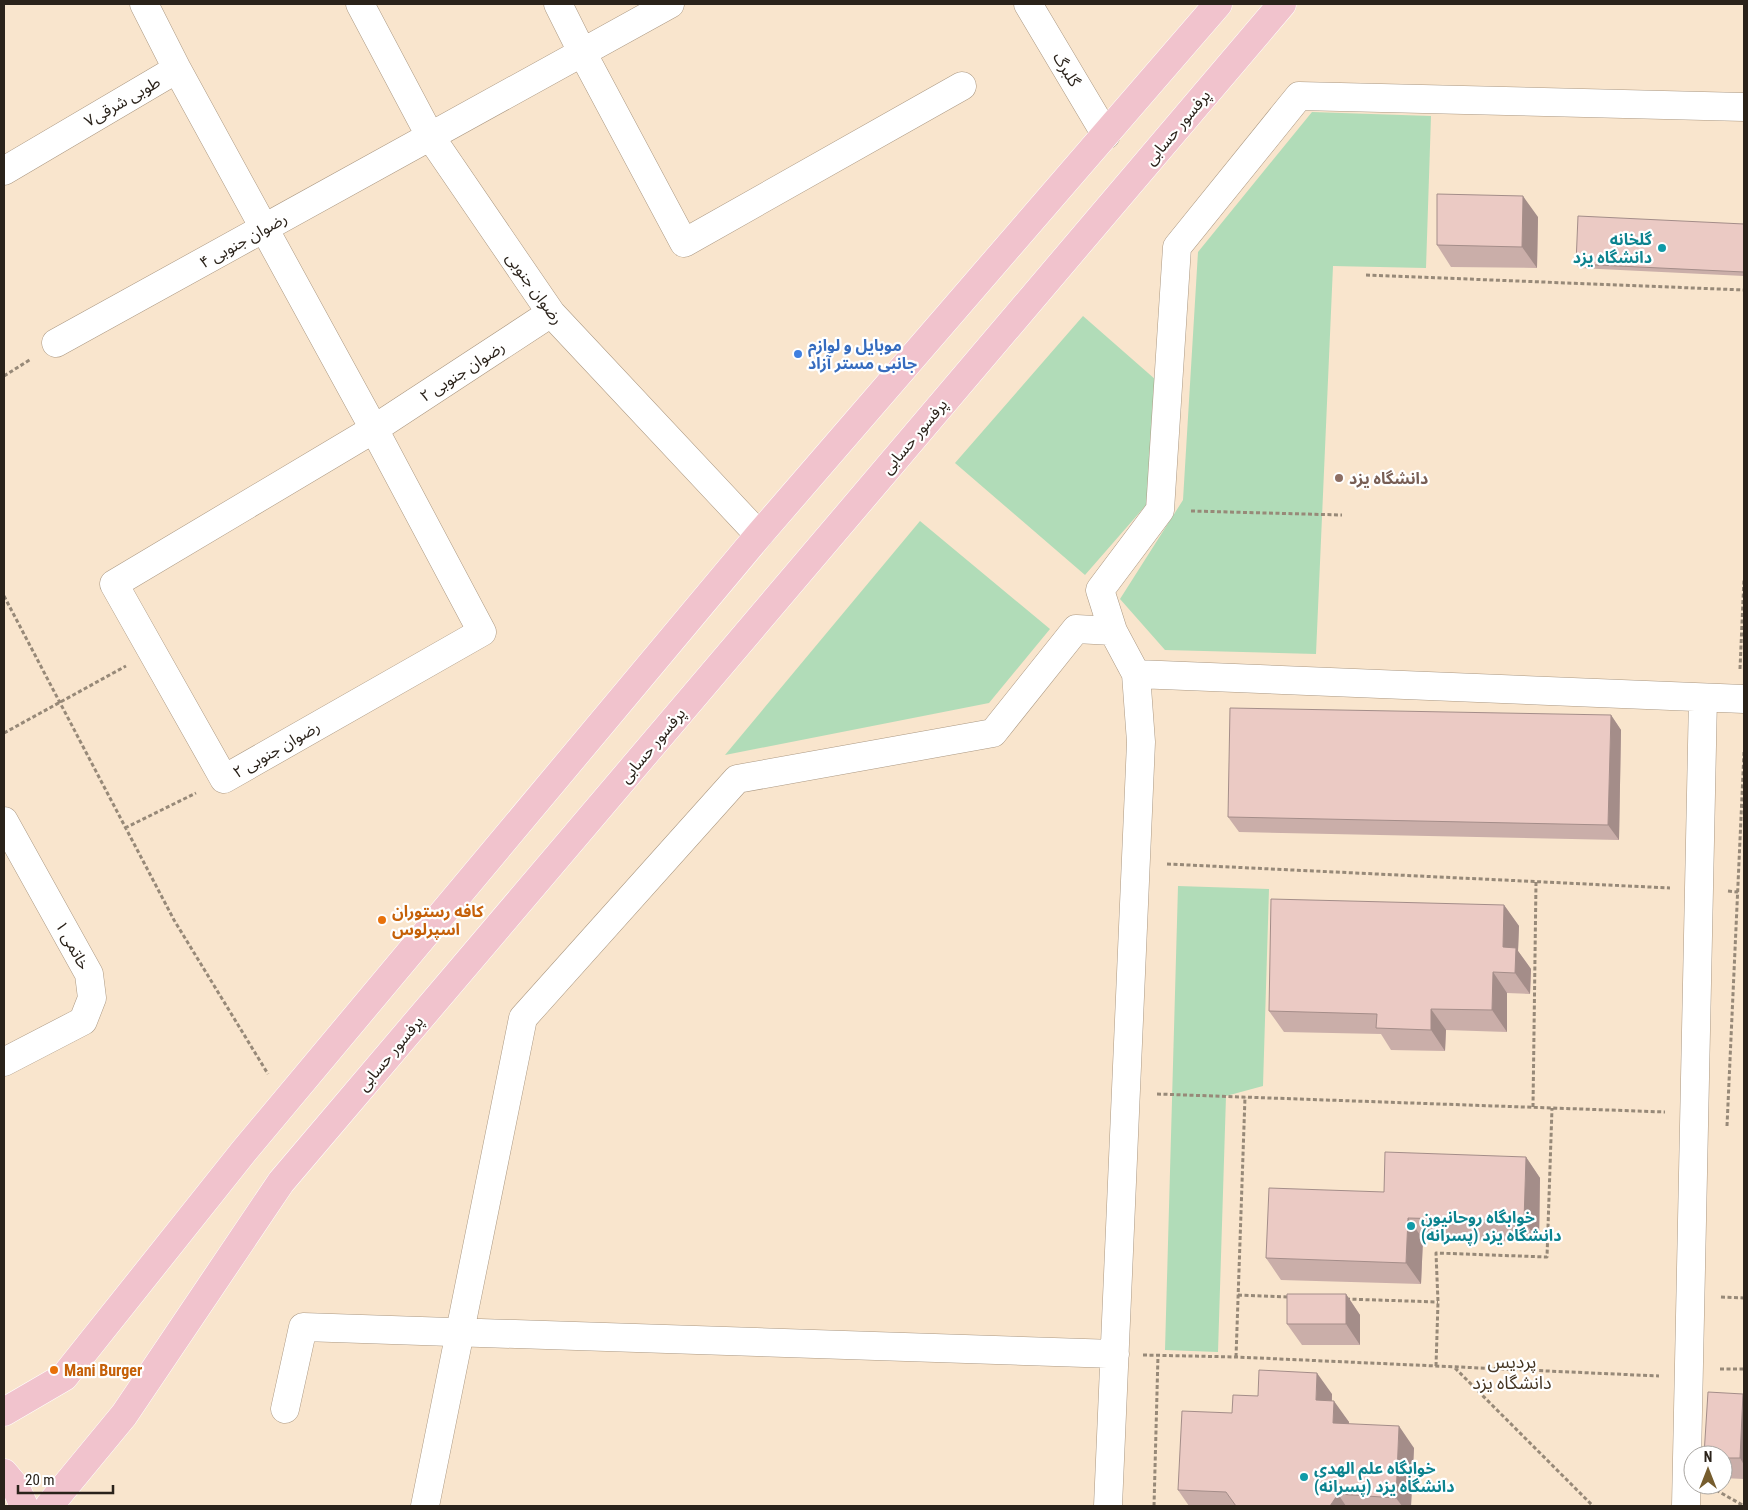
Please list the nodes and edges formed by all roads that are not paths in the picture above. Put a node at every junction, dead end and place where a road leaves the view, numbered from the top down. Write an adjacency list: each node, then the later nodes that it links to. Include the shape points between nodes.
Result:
1 (144, 4): 9 (street, طوبی شرقی۷)
2 (360, 4): 13 (street, رضوان جنوبی)
3 (558, 4): 8 (street)
4 (670, 4): 8 (street, رضوان جنوبی ۴)
5 (1028, 4): 12 (street, گلبرگ)
6 (1218, 4): 12 (main road)
7 (1282, 4): 32 (main road, پرفسور حسابی, via 281,1182 124,1415)
8 (582, 52): 10 (street, via 684,243); 13 (street, رضوان جنوبی ۴)
9 (177, 70): 14 (street, طوبی شرقی۷); 15 (street)
10 (962, 86)
11 (1744, 107): 20 (street, via 1299,96 1177,247 1160,510 1100,590)
12 (1106, 135): 19 (main road)
13 (430, 136): 15 (street, رضوان جنوبی ۴); 16 (street, رضوان جنوبی)
14 (4, 171)
15 (265, 227): 17 (street, رضوان جنوبی ۴); 18 (street)
16 (550, 313): 18 (street, رضوان جنوبی ۲); 19 (street, رضوان جنوبی)
17 (56, 343)
18 (374, 429): 18 (street, رضوان جنوبی ۲, via 482,632 224,779 114,584)
19 (759, 535): 29 (main road, via 244,1151 64,1377)
20 (1113, 631): 21 (street); 26 (street, via 1076,629 993,733 737,779 523,1018)
21 (1136, 674): 22 (street); 27 (street, via 1141,742)
22 (1703, 698): 23 (street); 35 (street)
23 (1741, 699)
24 (5, 826): 25 (street, خاتمی ۱, via 90,974 92,998 83,1022)
25 (4, 1062)
26 (460, 1332): 27 (street); 28 (street, via 303,1327); 33 (street)
27 (1115, 1354): 34 (street)
28 (285, 1409)
29 (4, 1412)
30 (4, 1473): 31 (main road, via 15,1486)
31 (24, 1506)
32 (49, 1506)
33 (425, 1506)
34 (1108, 1506)
35 (1686, 1506)

